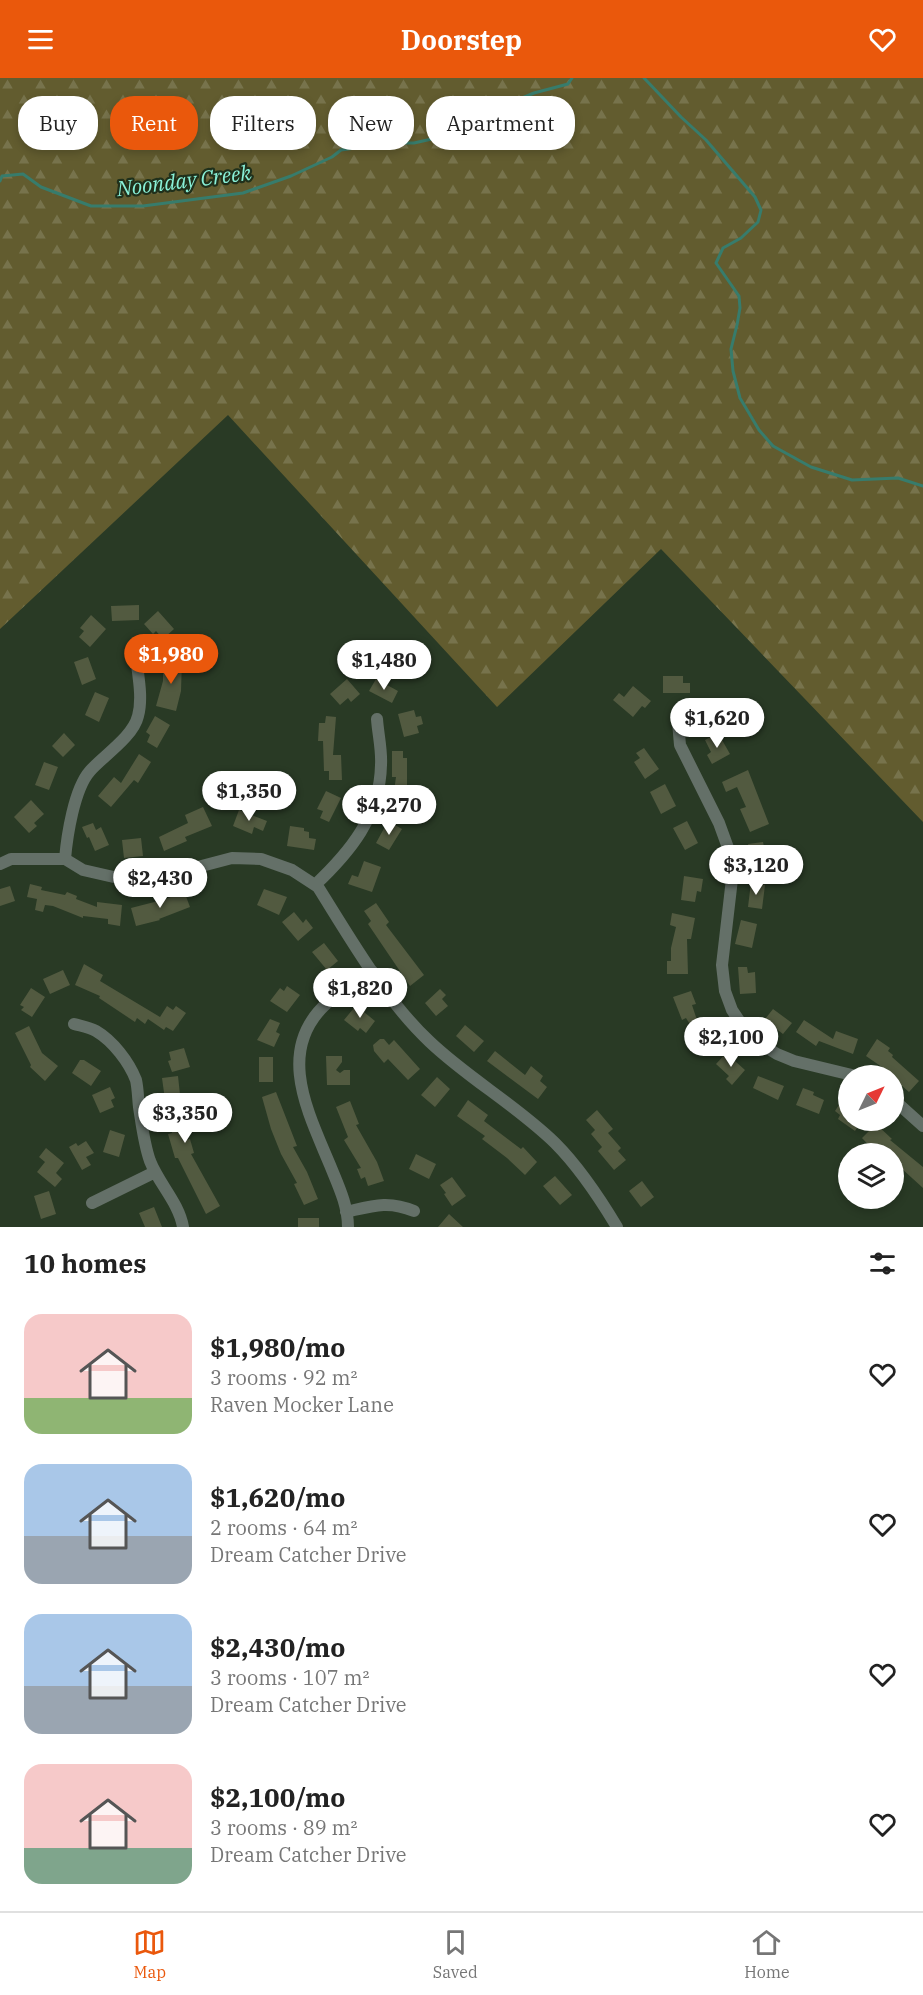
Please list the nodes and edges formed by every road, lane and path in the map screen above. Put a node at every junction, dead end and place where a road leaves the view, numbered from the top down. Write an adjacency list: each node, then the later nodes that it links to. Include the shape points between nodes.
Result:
1 (136, 657): 4 (street, via 138,719 83,781)
2 (377, 719): 6 (street, via 381,766 375,805 364,829)
3 (678, 722): 9 (street, via 680,745 731,856 722,965 732,1010 744,1028 777,1054)
4 (65, 859): 5 (street, via 11,859); 6 (street, via 83,870 118,878 156,878 232,858 261,859 292,870)
5 (0, 864)
6 (315, 885): 7 (street)
7 (372, 971): 15 (street, via 319,1011 300,1052 304,1096); 18 (street, via 429,1041 539,1129 570,1159)
8 (74, 1024): 12 (street, via 94,1030 105,1039 132,1072 145,1144)
9 (838, 1072)
10 (904, 1109): 11 (street)
11 (923, 1126)
12 (155, 1172): 13 (street); 16 (street)
13 (92, 1203)
14 (414, 1211): 15 (street, via 388,1204)
15 (346, 1212): 17 (street)
16 (183, 1227)
17 (348, 1227)
18 (617, 1227)

